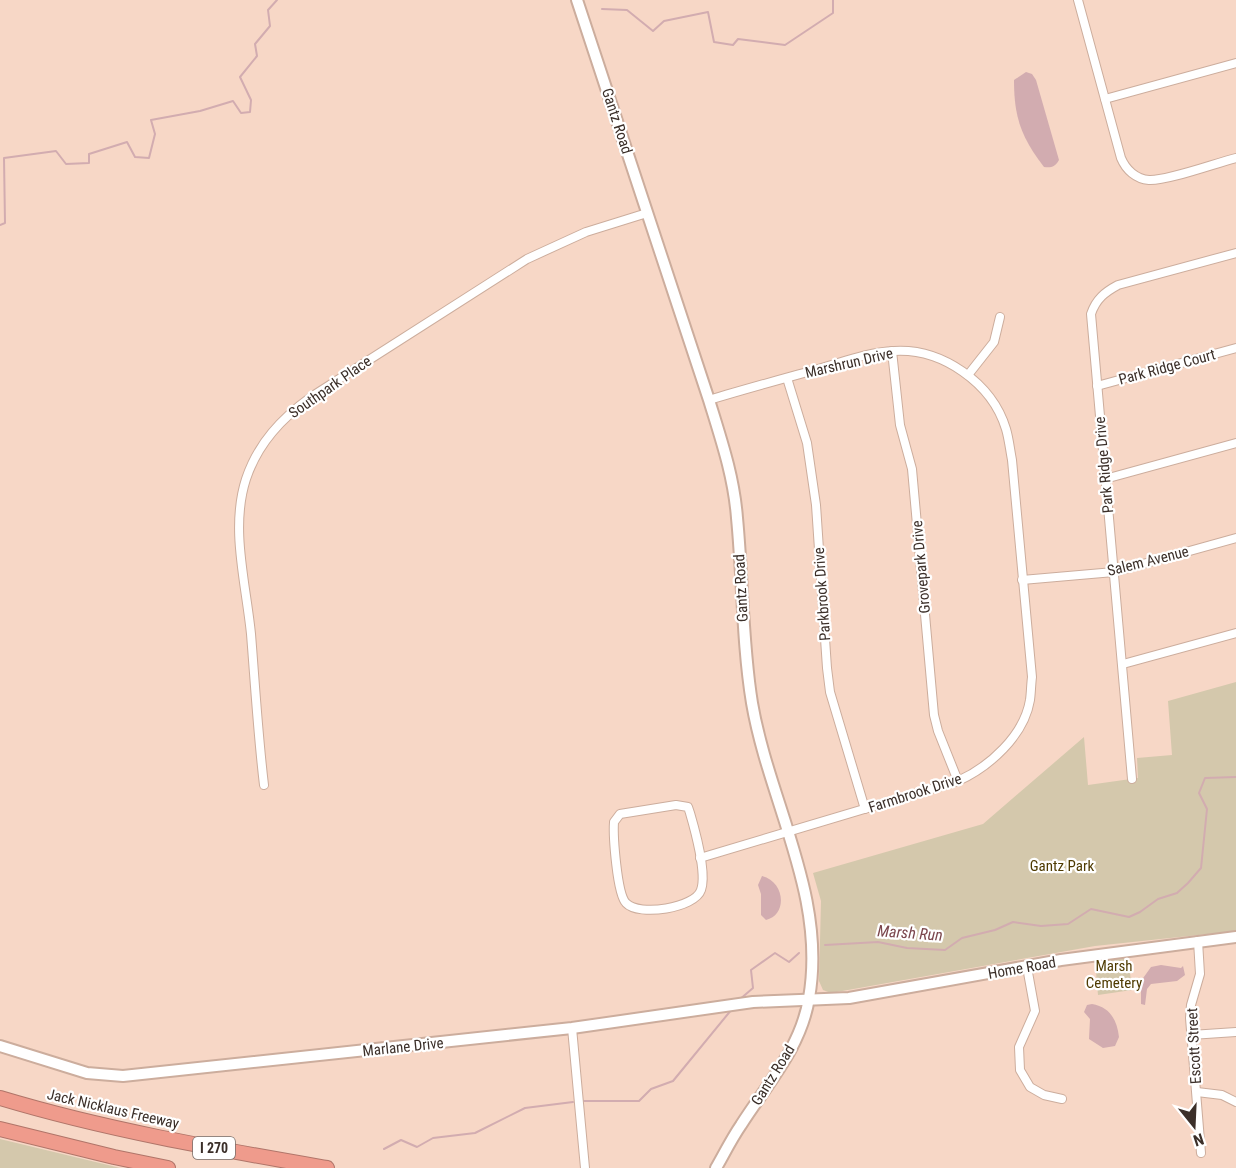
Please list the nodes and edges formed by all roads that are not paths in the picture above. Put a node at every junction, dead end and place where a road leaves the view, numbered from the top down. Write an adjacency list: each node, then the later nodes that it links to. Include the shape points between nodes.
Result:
1 (577, 0): 6 (street, Gantz Road)
2 (1078, 0): 4 (street)
3 (1236, 63): 4 (street)
4 (1105, 99): 5 (street, via 1123,163 1136,176 1159,179)
5 (1236, 158)
6 (647, 213): 14 (street, Gantz Road); 25 (street, Southpark Place, via 586,232 527,259 311,397 270,433 246,478 239,523)
7 (1236, 253): 13 (street, Park Ridge Drive, via 1118,285 1101,296 1092,314)
8 (1000, 317): 11 (street, via 994,342)
9 (1236, 348): 13 (street, Park Ridge Court)
10 (892, 351): 11 (street, Marshrun Drive, via 930,356); 12 (street, Marshrun Drive); 24 (street, Grovepark Drive, via 900,425 912,469 934,715)
11 (968, 375): 18 (street, Marshrun Drive, via 992,401 1006,428)
12 (787, 378): 14 (street, Marshrun Drive); 26 (street, Parkbrook Drive, via 807,443 816,505 830,692)
13 (1097, 386): 16 (street, Park Ridge Drive)
14 (709, 400): 27 (street, Gantz Road, via 734,496 744,640 753,706)
15 (1236, 443): 16 (street)
16 (1106, 479): 19 (street, Park Ridge Drive)
17 (1236, 538): 19 (street, Salem Avenue)
18 (1020, 560): 20 (street, Farmbrook Drive)
19 (1114, 572): 20 (street, Salem Avenue); 22 (street, Park Ridge Drive)
20 (1022, 580): 24 (street, Farmbrook Drive, via 1032,677 1030,702 1021,726 1003,749)
21 (1236, 633): 22 (street)
22 (1123, 664): 23 (street, Park Ridge Drive)
23 (1132, 779)
24 (958, 781): 26 (street, Farmbrook Drive)
25 (264, 785)
26 (865, 809): 27 (street, Farmbrook Drive)
27 (787, 832): 28 (street, Farmbrook Drive); 32 (street, Gantz Road, via 812,928)
28 (700, 858): 28 (street, via 702,886 693,900 666,909 639,910 622,898 616,864 615,818 676,805 688,807)
29 (1236, 936): 30 (street, Home Road)
30 (1198, 941): 31 (street, Home Road); 35 (street, Escott Street, via 1201,964 1191,1005)
31 (1027, 967): 32 (street, Home Road, via 879,994); 40 (street, via 1035,1011 1019,1047 1020,1070 1030,1087)
32 (809, 1000): 33 (street, Marlane Drive, via 737,1004); 48 (street, Gantz Road, via 785,1060)
33 (572, 1028): 36 (street, Marlane Drive, via 123,1076 87,1073); 47 (street)
34 (1236, 1032): 35 (street)
35 (1191, 1035): 38 (street, Escott Street)
36 (0, 1046)
37 (0, 1092): 42 (highway)
38 (1197, 1092): 41 (street, via 1222,1095); 44 (street, Escott Street)
39 (0, 1098): 42 (highway, Jack Nicklaus Freeway / I 270)
40 (1062, 1099)
41 (1236, 1102)
42 (30, 1107): 46 (highway, Jack Nicklaus Freeway / I 270, via 78,1120)
43 (0, 1130): 45 (highway)
44 (1201, 1153)
45 (168, 1168)
46 (327, 1168)
47 (585, 1168)
48 (716, 1168)

